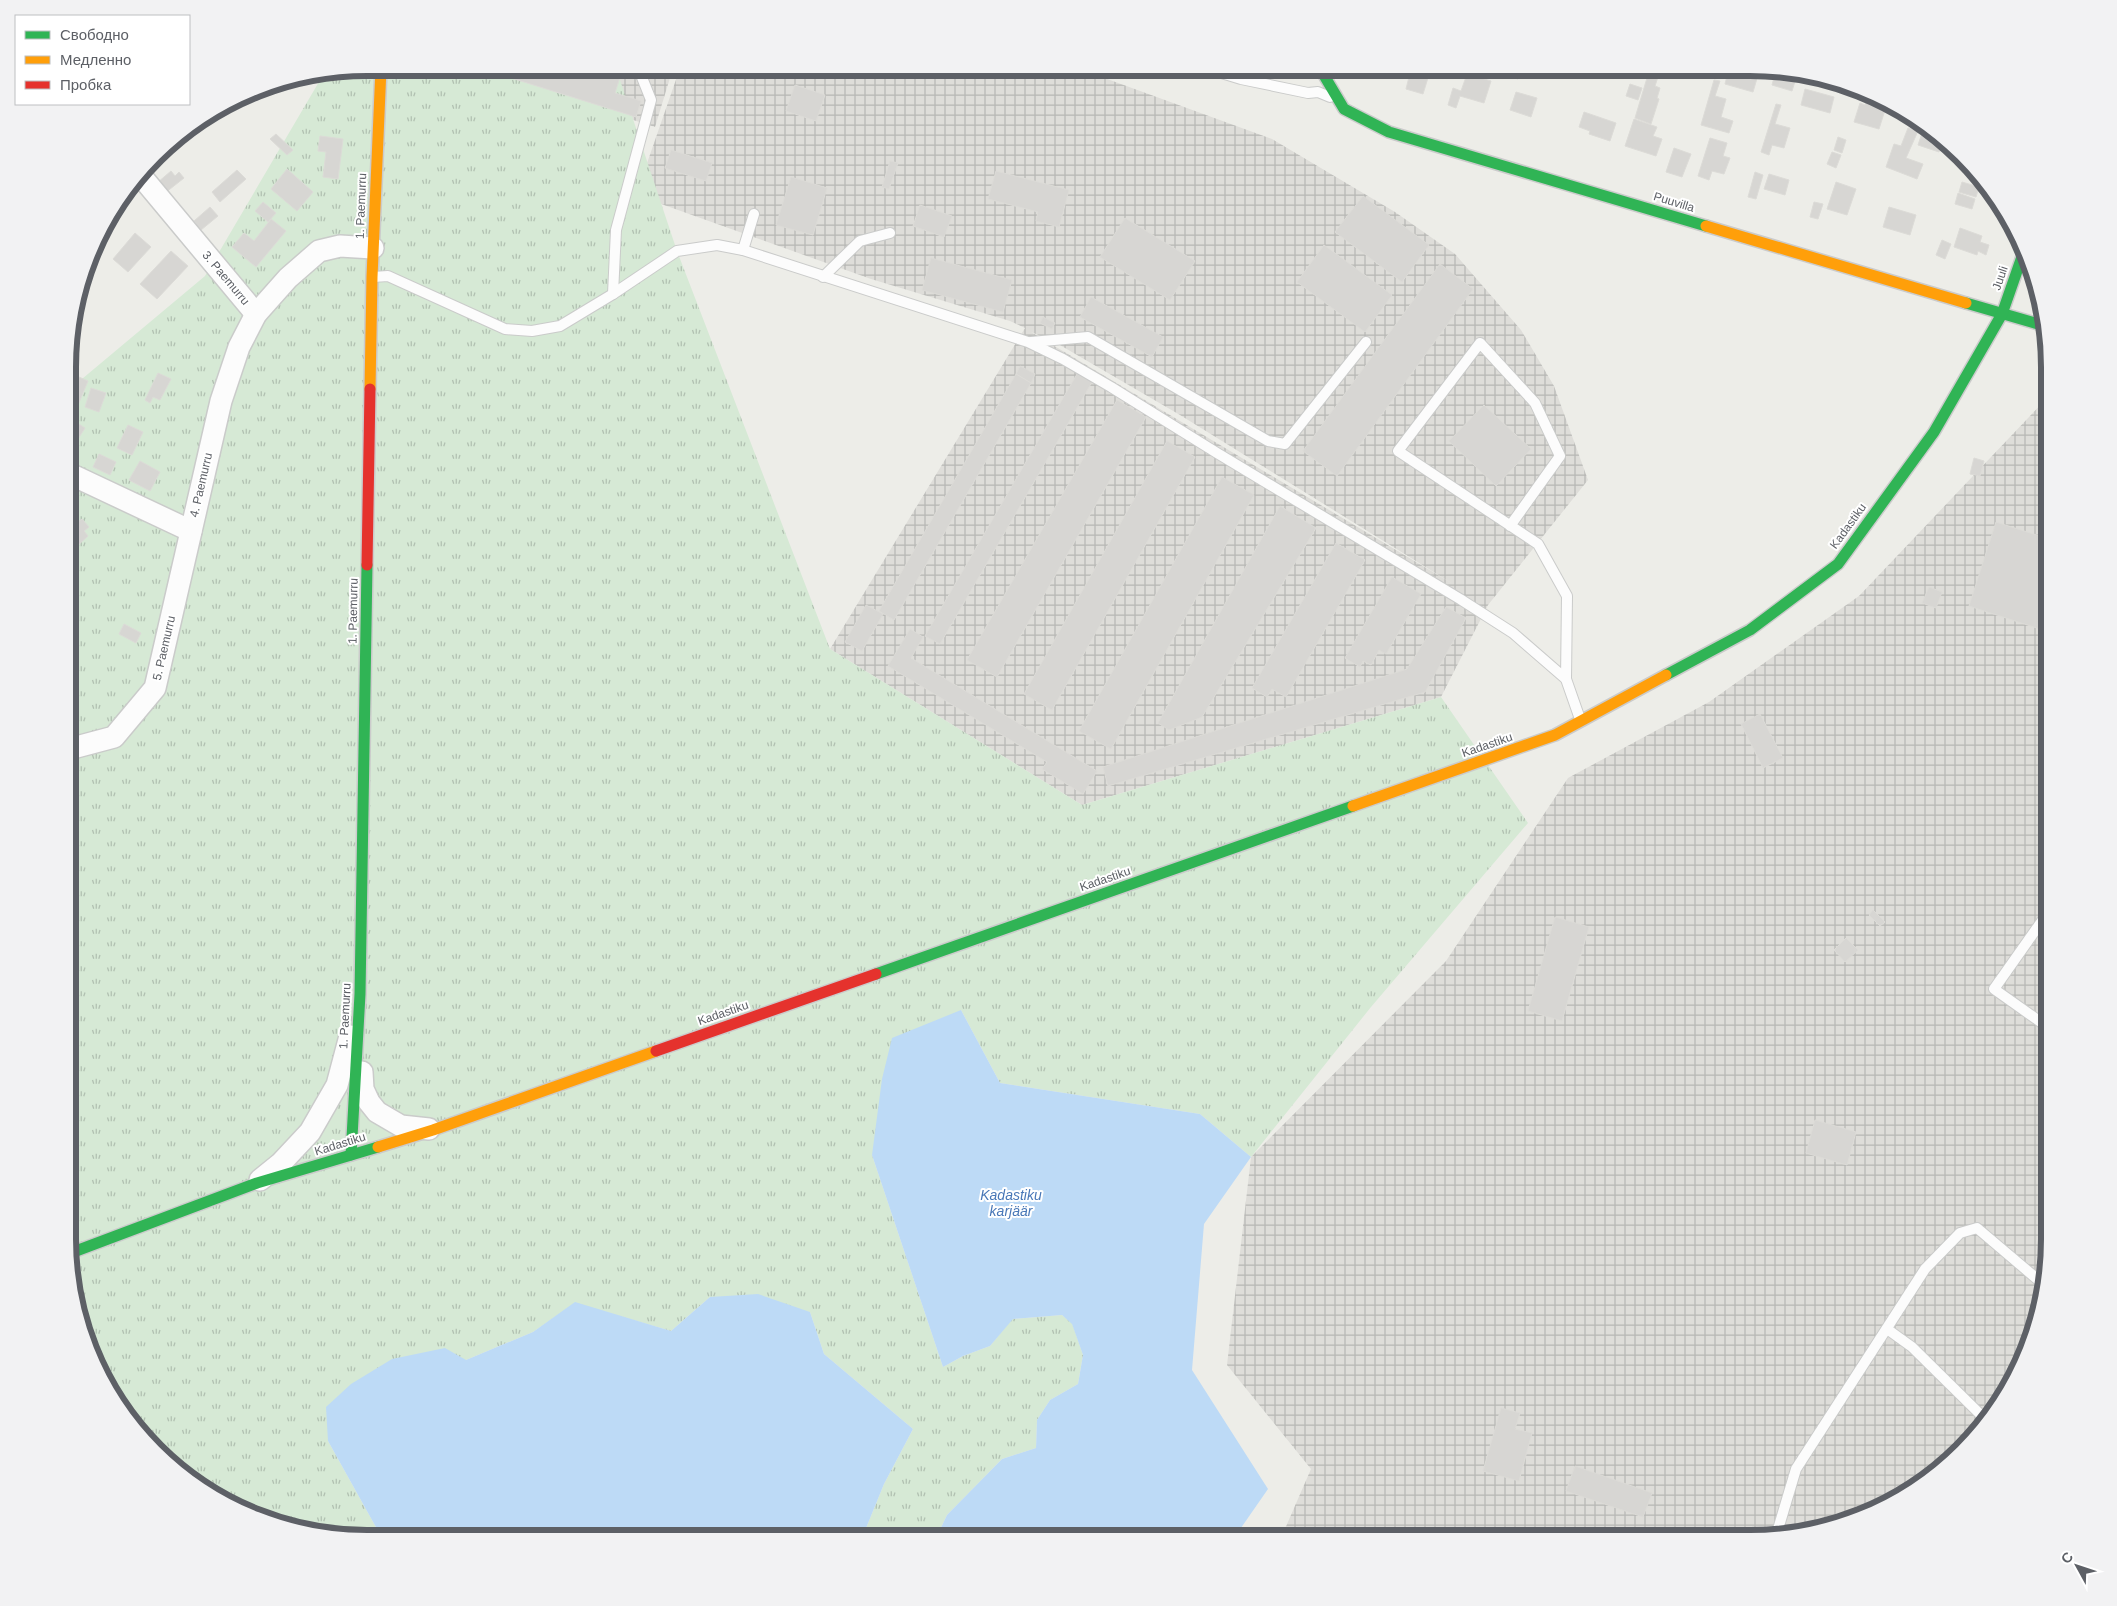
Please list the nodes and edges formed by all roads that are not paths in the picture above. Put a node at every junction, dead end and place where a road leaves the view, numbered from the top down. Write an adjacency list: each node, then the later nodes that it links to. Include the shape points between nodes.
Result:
1 (381, 76): 9 (street, 1. Paemurru)
2 (641, 76): 14 (lane, via 652,100 616,230)
3 (1231, 76): 5 (lane, via 1308,94 1318,92)
4 (1325, 76): 5 (street, Puuvilla)
5 (1341, 104): 16 (street, Puuvilla, via 1344,109 1389,132)
6 (144, 180): 15 (street, 3. Paemurru)
7 (754, 214): 10 (lane)
8 (890, 233): 13 (lane, via 860,241)
9 (373, 248): 12 (street, 1. Paemurru); 15 (street, 3. Paemurru, via 340,246 319,250)
10 (743, 250): 13 (lane); 14 (lane, via 717,245 677,251)
11 (2021, 261): 16 (street, Juuli)
12 (372, 277): 14 (lane, via 388,276 505,329 532,331 560,326); 27 (street, 1. Paemurru)
13 (823, 278): 18 (lane)
14 (613, 294)
15 (256, 314): 22 (street, 4. Paemurru, via 239,347 221,401)
16 (2002, 314): 17 (street, Puuvilla); 24 (street, Kadastiku, via 1934,432 1838,564 1750,630)
17 (2037, 324)
18 (1028, 342): 19 (lane, via 1088,337 1268,441 1285,444); 23 (lane, via 1111,387 1460,599 1513,633)
19 (1366, 342)
20 (76, 477): 22 (street, 4. Paemurru)
21 (1510, 526): 21 (lane, via 1560,456 1536,403 1480,343 1398,451); 23 (lane, via 1538,544 1567,596)
22 (190, 531): 25 (street, 5. Paemurru, via 155,688 114,737)
23 (1566, 679): 24 (lane)
24 (1581, 721): 29 (street, Kadastiku, via 1555,735)
25 (76, 747)
26 (2041, 922): 28 (lane, via 1994,989)
27 (360, 994): 29 (street, via 363,1088 369,1102 378,1112 401,1126); 30 (street, 1. Paemurru); 31 (street, via 337,1084 310,1132)
28 (2041, 1022)
29 (433, 1130): 30 (street, Kadastiku)
30 (351, 1156): 31 (street, Kadastiku)
31 (256, 1184): 32 (street, Kadastiku)
32 (77, 1251)
33 (2038, 1279): 34 (lane, via 1977,1228 1960,1232 1925,1269)
34 (1887, 1329): 35 (lane, via 1912,1347); 36 (lane, via 1796,1469)
35 (1981, 1415)
36 (1778, 1528)

